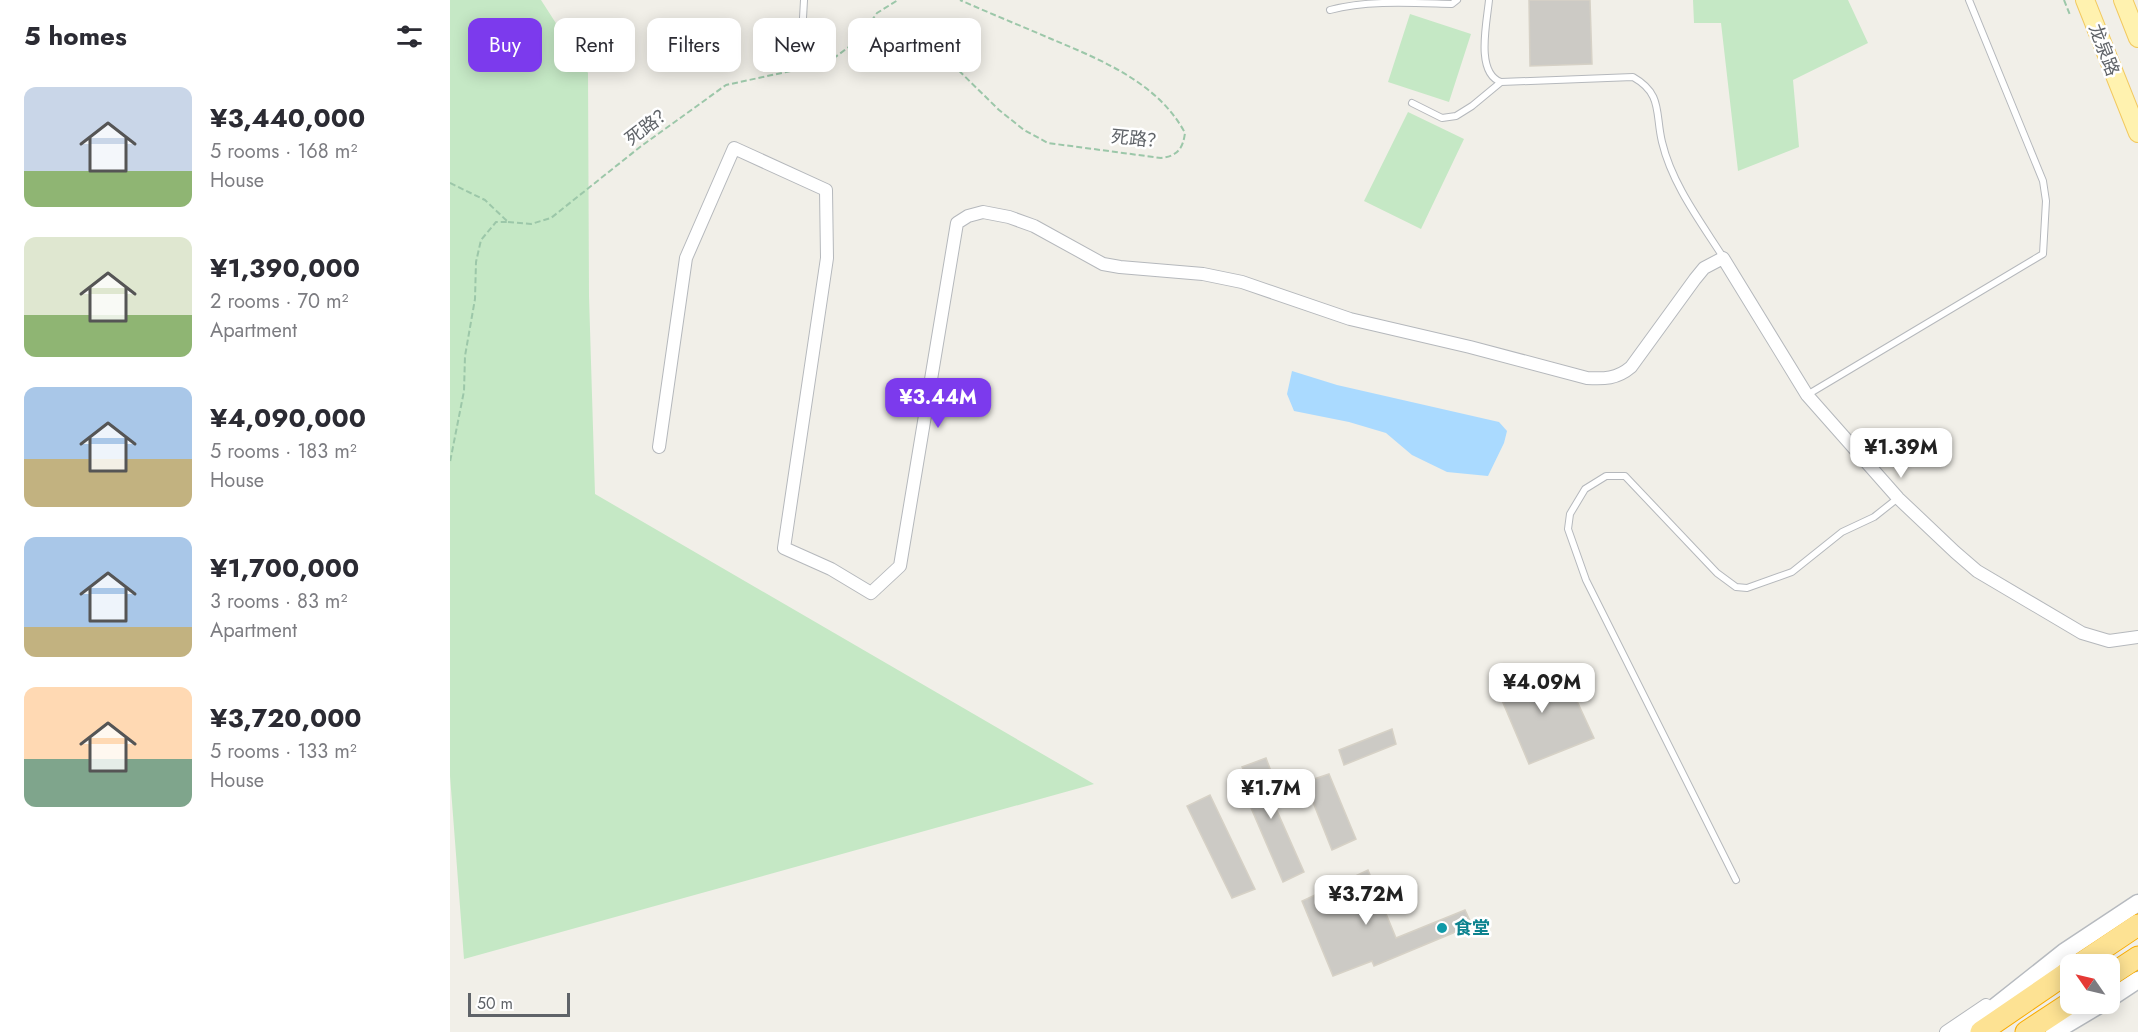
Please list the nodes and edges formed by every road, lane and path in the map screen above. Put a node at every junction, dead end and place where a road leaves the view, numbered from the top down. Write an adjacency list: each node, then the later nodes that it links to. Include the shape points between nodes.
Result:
1 (804, 0): 12 (lane)
2 (898, 0): 14 (path, 死路？, via 877,13 858,40)
3 (960, 0): 16 (path, 死路？, via 1110,64 1177,117 1185,133 1182,148 1161,158 1048,143 999,110)
4 (1457, 0): 10 (lane, via 1452,4 1347,3)
5 (1489, 0): 17 (lane, via 1486,69)
6 (1969, 0): 23 (lane, via 2043,182 2043,254)
7 (2064, 0): 11 (path)
8 (2085, 0): 19 (main road, 龙泉路)
9 (2123, 0): 13 (main road, 龙泉路)
10 (1330, 10)
11 (2070, 15)
12 (803, 18)
13 (2138, 39)
14 (836, 56)
15 (789, 72): 21 (path, 死路？, via 726,85 551,218 531,224)
16 (960, 72)
17 (1502, 82): 18 (lane, via 1456,116 1442,118); 22 (lane, via 1616,76 1633,77 1648,86 1655,101 1662,143 1683,195)
18 (1412, 103)
19 (2138, 134)
20 (450, 183): 21 (path, via 485,200)
21 (508, 222): 25 (path, via 496,222 481,240 464,391)
22 (1723, 258): 23 (street); 24 (street, via 1704,268 1630,367 1622,375 1606,380 1350,319 1242,282 1103,264 1034,226 1009,217 983,212 968,216 957,223 900,566 871,593 784,548 827,258 826,190 734,148 686,258)
23 (1808, 395): 26 (street)
24 (659, 447)
25 (450, 462)
26 (1898, 498): 27 (street, via 1977,571 2082,633 2109,641); 28 (lane, via 1874,517 1842,531 1792,572 1747,588 1736,587 1717,573 1625,476 1606,476 1585,489 1570,514 1568,530 1586,580)
27 (2138, 637)
28 (1736, 880)
29 (2138, 903): 31 (main road)
30 (2138, 925): 31 (highway)
31 (2104, 936): 32 (highway); 39 (street); 40 (main road)
32 (2089, 954)
33 (2129, 972): 35 (main road)
34 (2060, 978): 41 (highway)
35 (2120, 984)
36 (2060, 1010): 42 (highway)
37 (2085, 1014): 43 (main road)
38 (2087, 1014): 44 (street)
39 (1946, 1032)
40 (1963, 1032)
41 (1981, 1032)
42 (2026, 1032)
43 (2054, 1032)
44 (2061, 1032)

